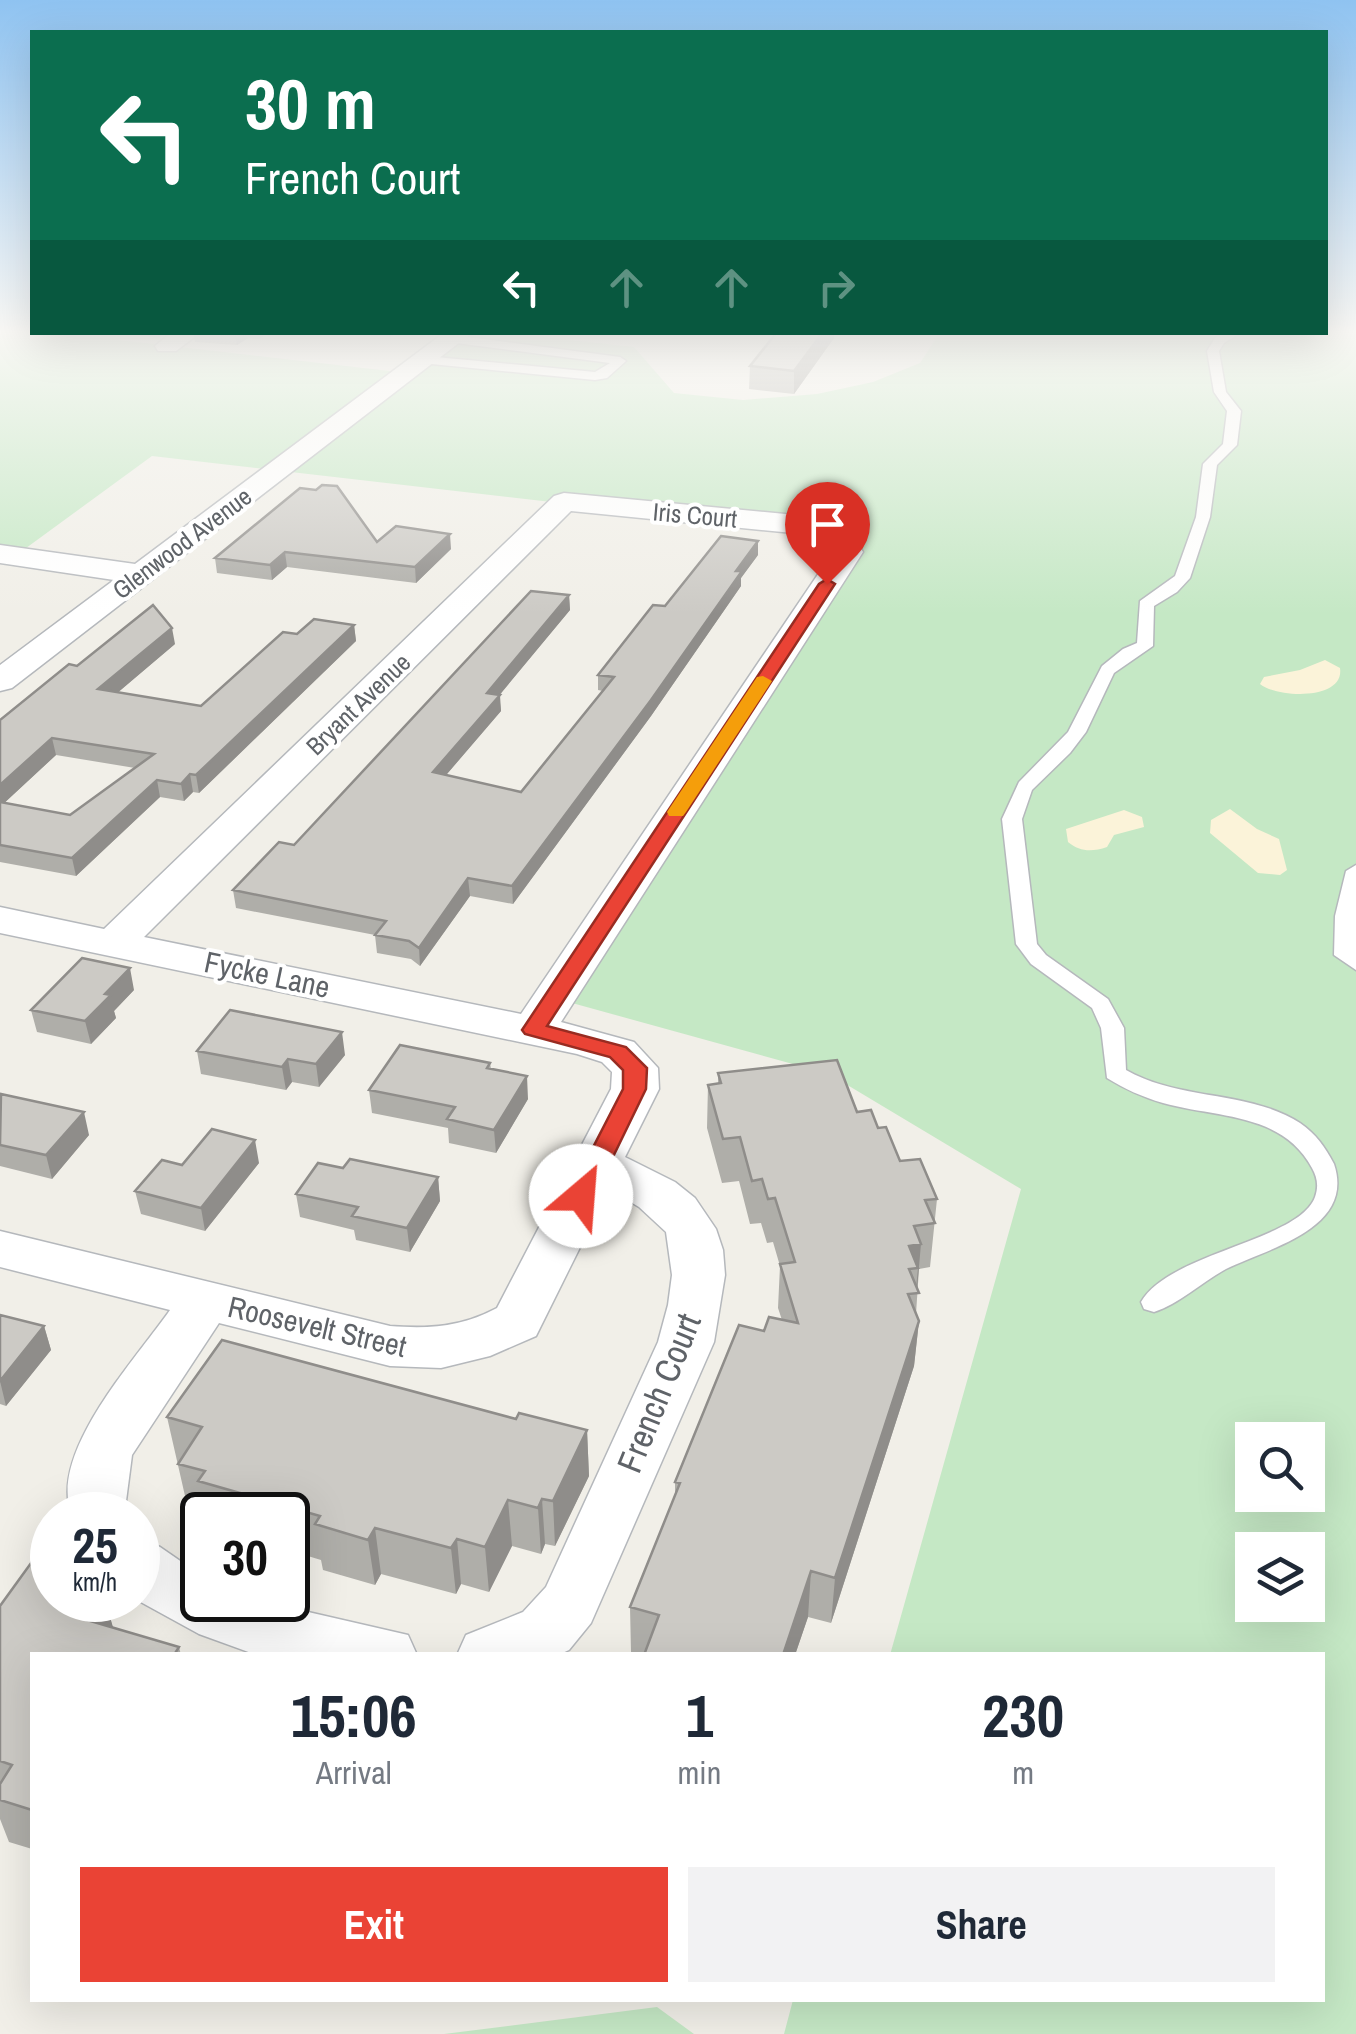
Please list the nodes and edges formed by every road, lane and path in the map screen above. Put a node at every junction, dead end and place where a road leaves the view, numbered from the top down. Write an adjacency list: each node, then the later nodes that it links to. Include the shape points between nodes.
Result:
1 (339, 425): 5 (street, Glenwood Avenue)
2 (1232, 425): 15 (lane, via 1230,445 1210,464 1203,518 1182,578 1146,604 1145,646 1124,652 1102,675 1077,732 1021,791 1011,819 1029,950 1106,1010 1115,1031 1116,1073 1156,1094 1282,1125 1312,1148 1331,1185 1324,1208 1300,1229 1214,1264)
3 (618, 508): 9 (street, Bryant Avenue, via 564,502); 11 (street, Iris Court, via 806,525 838,536 848,552)
4 (0, 554): 5 (street)
5 (140, 574): 6 (street, Glenwood Avenue)
6 (0, 681)
7 (1356, 871): 10 (lane, via 1345,916 1346,955)
8 (0, 920): 9 (street, Fycke Lane)
9 (114, 943): 11 (street, Fycke Lane)
10 (1356, 963)
11 (533, 1030): 12 (street, via 618,1052 635,1068 634,1089)
12 (597, 1164): 14 (street, Roosevelt Street, via 516,1322 484,1341 440,1350 390,1346); 19 (street, French Court, via 650,1186 684,1213 699,1248 697,1300 686,1342 569,1604 546,1631)
13 (0, 1249): 14 (street, Roosevelt Street)
14 (205, 1301): 16 (street, via 103,1451)
15 (1154, 1302)
16 (97, 1492)
17 (160, 1582): 18 (street, via 280,1635)
18 (369, 1652)
19 (496, 1652)

